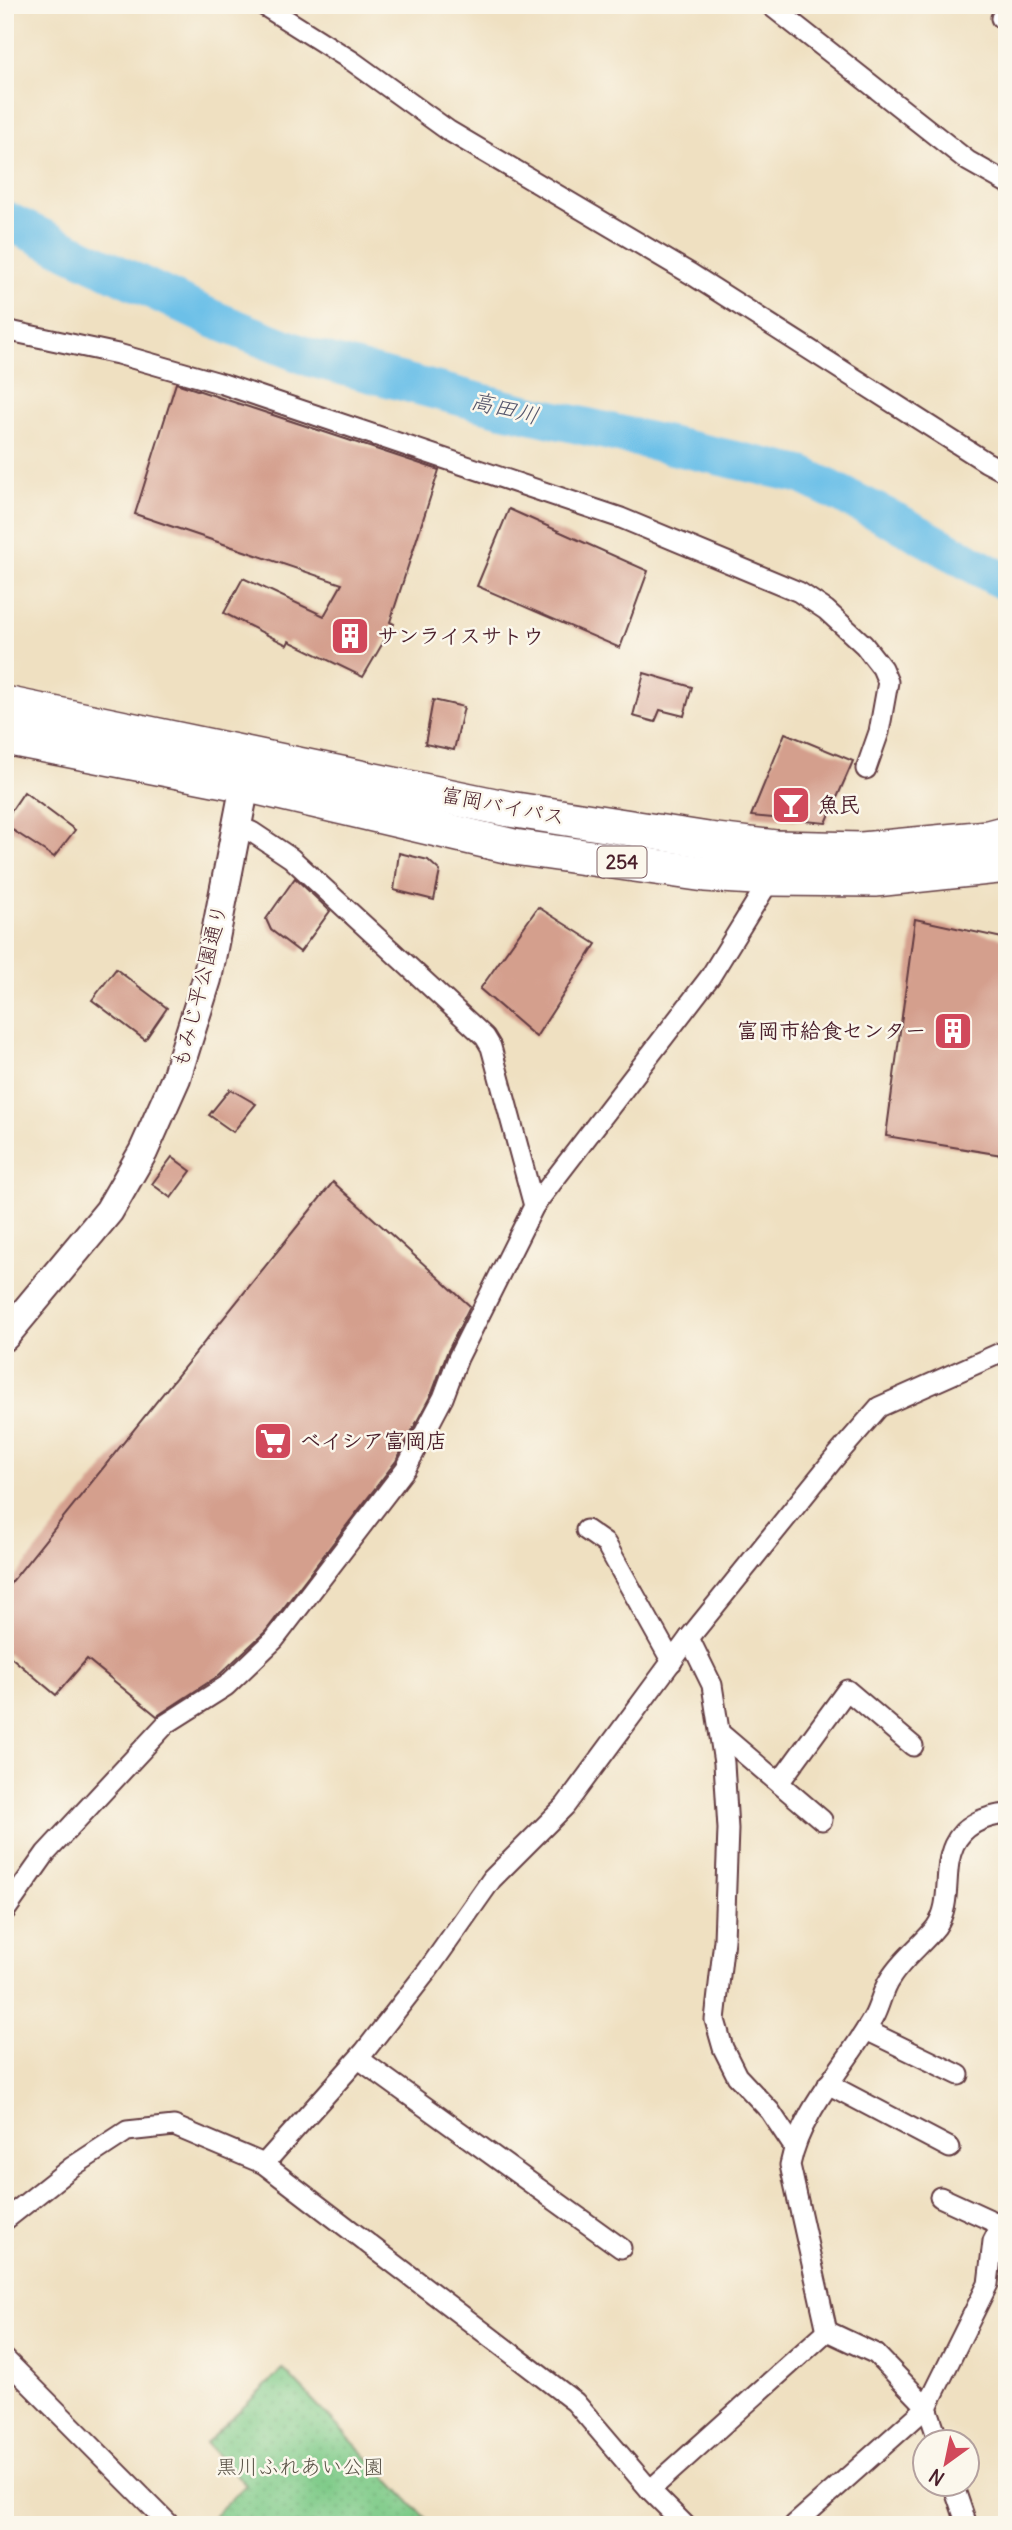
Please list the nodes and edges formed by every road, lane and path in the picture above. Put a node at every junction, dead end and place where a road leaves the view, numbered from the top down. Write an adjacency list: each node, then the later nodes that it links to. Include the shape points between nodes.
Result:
1 (263, 5): 5 (street, via 352,61 449,131 691,274)
2 (770, 5): 3 (street, via 968,160)
3 (1007, 183)
4 (5, 330): 9 (street, via 118,354 223,384 621,518 799,592 864,645 888,682)
5 (1007, 473)
6 (5, 704): 8 (highway, 富岡バイパス / 254)
7 (5, 737): 8 (highway, 富岡バイパス / 254)
8 (248, 769): 10 (street, もみじ平公園通り); 11 (highway, 富岡バイパス / 254, via 763,846 862,850); 13 (highway, 富岡バイパス / 254, via 514,847 705,874)
9 (866, 769)
10 (238, 826): 14 (street, via 291,858 485,1037); 15 (street, もみじ平公園通り, via 206,979 176,1078 143,1152 109,1211)
11 (1007, 833)
12 (1007, 865): 13 (highway, 富岡バイパス / 254, via 875,879)
13 (771, 878): 14 (street, via 710,977)
14 (534, 1206): 25 (street, via 406,1468 274,1640 226,1686 166,1724 46,1853)
15 (5, 1336)
16 (1007, 1350): 18 (street, via 879,1408)
17 (586, 1530): 19 (street, via 606,1544)
18 (689, 1638): 19 (street); 20 (street, via 712,1685)
19 (672, 1662): 27 (street, via 565,1806 492,1879)
20 (720, 1733): 22 (street); 30 (street, via 727,1829 724,1940 715,2020 737,2076 771,2111)
21 (913, 1746): 22 (street, via 847,1690)
22 (779, 1783): 24 (street)
23 (1007, 1814): 26 (street, via 988,1816 954,1844 944,1909 936,1926 889,1980)
24 (822, 1820)
25 (5, 1911)
26 (866, 2030): 28 (street); 29 (street)
27 (359, 2059): 32 (street); 36 (street)
28 (958, 2075)
29 (828, 2084): 30 (street); 31 (street)
30 (794, 2147): 37 (street, via 790,2165)
31 (950, 2148)
32 (264, 2164): 34 (street, via 174,2126 127,2131 72,2166); 41 (street, via 575,2402)
33 (940, 2197): 35 (street)
34 (5, 2220)
35 (1004, 2220): 39 (street, via 992,2241 988,2284)
36 (621, 2248)
37 (827, 2331): 39 (street, via 876,2354); 41 (street)
38 (5, 2359): 43 (street)
39 (927, 2407): 40 (street); 45 (street)
40 (934, 2428)
41 (650, 2490): 44 (street)
42 (958, 2498): 46 (street)
43 (170, 2525)
44 (685, 2525)
45 (794, 2525)
46 (967, 2525)

